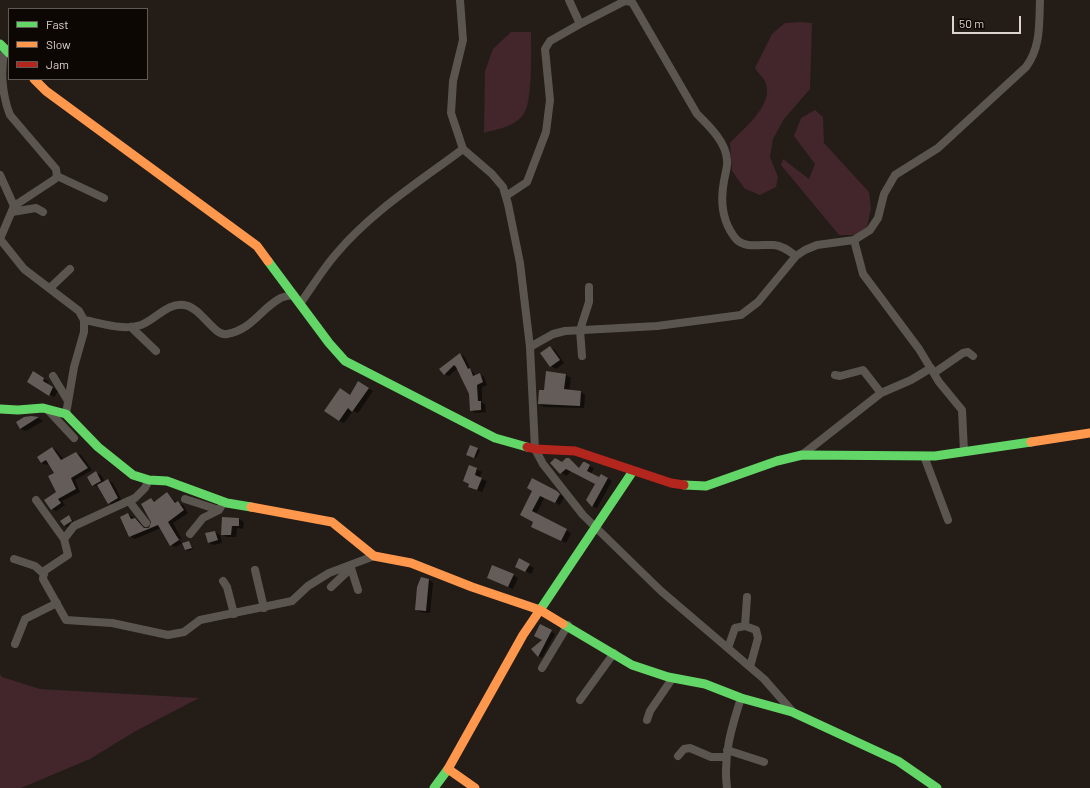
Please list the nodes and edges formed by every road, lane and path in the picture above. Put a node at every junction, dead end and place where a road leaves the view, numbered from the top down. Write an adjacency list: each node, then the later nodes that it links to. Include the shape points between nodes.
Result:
1 (460, 0): 7 (street, via 464,40 454,81 451,113)
2 (570, 0): 4 (street)
3 (1040, 0): 15 (street, via 1038,45 1034,57 938,148 895,176 884,194 878,218 870,230)
4 (580, 24): 10 (street, via 550,42 545,49 550,100 546,132 527,182); 16 (street, via 625,1 632,2 697,114 710,126 725,150 727,161 722,194 723,218 737,240 748,245 775,245 788,249)
5 (5, 49): 9 (street, via 1,62 5,104 10,115 56,168)
6 (35, 80): 20 (street, via 46,91 257,246)
7 (463, 149): 10 (street, via 503,186); 21 (street, via 380,211 352,237 335,255)
8 (0, 175): 12 (street)
9 (58, 176): 11 (street); 12 (street)
10 (506, 196): 25 (street, via 520,263)
11 (104, 198)
12 (13, 209): 13 (street, via 36,208); 14 (street)
13 (43, 212)
14 (0, 239): 19 (street, via 24,269)
15 (854, 240): 16 (street, via 817,245); 29 (street, via 863,274)
16 (796, 256): 24 (street, via 758,302 741,314 657,326)
17 (70, 269): 19 (street)
18 (589, 287): 24 (street, via 589,302)
19 (50, 288): 22 (street, via 79,311)
20 (294, 295): 21 (street); 23 (street, via 280,298 247,327 226,335 219,333 192,307 182,304 170,307 141,324)
21 (300, 304): 39 (street, via 345,361 495,438)
22 (84, 320): 23 (street, via 125,328); 33 (street, via 84,332)
23 (131, 326): 26 (street)
24 (580, 330): 25 (street, via 565,330 553,334); 27 (street)
25 (530, 347): 39 (street)
26 (156, 351)
27 (582, 356)
28 (973, 356): 29 (street, via 968,352 963,353)
29 (933, 371): 32 (street); 40 (street, via 962,410)
30 (834, 375): 32 (street, via 840,376 863,370)
31 (53, 376): 33 (street)
32 (880, 393): 41 (street)
33 (68, 401): 36 (street)
34 (47, 409): 35 (street); 36 (street); 38 (street)
35 (0, 410)
36 (66, 414): 44 (street, via 98,447 133,475)
37 (1090, 433): 40 (street)
38 (74, 438)
39 (535, 449): 43 (street, via 575,451); 51 (street, via 560,487)
40 (964, 452): 42 (street)
41 (802, 455): 42 (street); 43 (street, via 706,486 671,484)
42 (924, 456): 49 (street)
43 (633, 471): 51 (street)
44 (149, 480): 47 (street, via 145,488); 48 (street, via 167,481)
45 (185, 499): 48 (street)
46 (36, 500): 53 (street)
47 (129, 501): 50 (street); 53 (street, via 74,526)
48 (221, 506): 52 (street, via 204,518); 54 (street, via 332,522)
49 (948, 520)
50 (146, 523)
51 (596, 527): 65 (street); 70 (street, via 661,591)
52 (190, 534)
53 (64, 539): 58 (street, via 68,556 44,571)
54 (374, 556): 56 (street); 65 (street, via 411,563)
55 (14, 560): 58 (street, via 35,566)
56 (351, 567): 60 (street); 61 (street); 64 (street, via 329,573 308,586 292,601)
57 (255, 570): 64 (street)
58 (44, 574): 63 (street, via 43,579)
59 (223, 581): 66 (street)
60 (331, 587)
61 (358, 590)
62 (747, 597): 68 (street)
63 (57, 602): 66 (street, via 66,620 112,623 168,635 184,632 200,620); 69 (street, via 25,619)
64 (264, 608): 66 (street)
65 (540, 610): 67 (street); 82 (street, via 523,635)
66 (234, 614)
67 (568, 625): 71 (street); 73 (street)
68 (745, 626): 70 (street, via 735,628); 72 (street, via 756,630 758,638)
69 (15, 644)
70 (728, 648): 72 (street)
71 (614, 653): 74 (street, via 632,665); 76 (street)
72 (750, 667): 77 (street, via 764,679)
73 (542, 668)
74 (672, 679): 75 (street, via 705,684); 78 (street, via 650,711)
75 (741, 698): 77 (street); 79 (street, via 729,734)
76 (580, 700)
77 (792, 712): 86 (street, via 898,761)
78 (647, 720)
79 (726, 753): 80 (street, via 711,757 690,748 684,749); 81 (street); 85 (street)
80 (678, 756)
81 (764, 762)
82 (448, 769): 83 (street); 84 (street)
83 (434, 788)
84 (475, 788)
85 (727, 788)
86 (936, 788)

